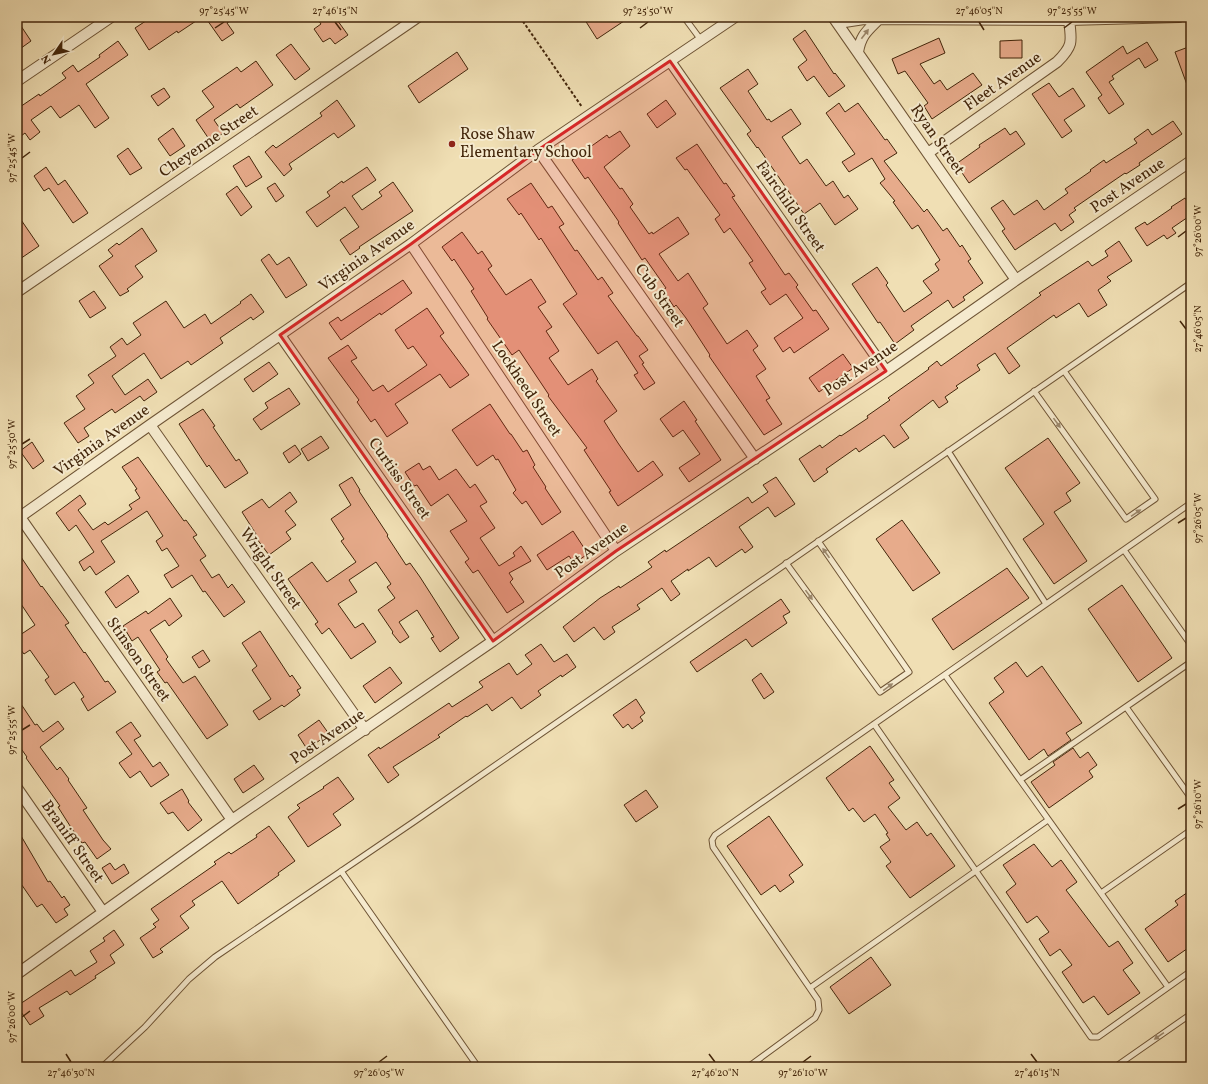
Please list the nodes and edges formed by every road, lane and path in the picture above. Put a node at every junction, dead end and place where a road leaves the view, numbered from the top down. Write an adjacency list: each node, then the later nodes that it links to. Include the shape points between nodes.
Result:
1 (111, 17): 13 (street)
2 (418, 17): 21 (street, Cheyenne Street)
3 (520, 17): 14 (path)
4 (684, 17): 10 (lane)
5 (735, 17): 10 (street, Virginia Avenue)
6 (1180, 17): 9 (street)
7 (879, 19): 8 (street); 9 (street); 11 (street, one-way to 7, via 864,34)
8 (836, 20): 11 (street, Ryan Street)
9 (1069, 20): 16 (street, Fleet Avenue, via 1072,40 1066,53 1057,62)
10 (701, 40): 12 (street, Virginia Avenue)
11 (858, 52): 16 (street, Ryan Street)
12 (670, 61): 14 (street, Virginia Avenue); 23 (street, Fairchild Street)
13 (17, 81)
14 (588, 116): 15 (street, Virginia Avenue)
15 (538, 150): 18 (street, Virginia Avenue); 28 (street, Cub Street)
16 (928, 153): 19 (street, Ryan Street)
17 (1191, 161): 19 (street, Post Avenue)
18 (411, 244): 22 (street, Virginia Avenue); 33 (street, Lockheed Street)
19 (1016, 280): 23 (street, Post Avenue)
20 (1191, 283): 24 (lane)
21 (17, 292)
22 (280, 335): 26 (street, Virginia Avenue); 36 (street, Curtiss Street)
23 (886, 371): 28 (street, Post Avenue)
24 (1064, 371): 25 (lane); 25 (lane, one-way to 24, via 1126,519 1155,500)
25 (1034, 391): 27 (lane)
26 (150, 425): 30 (street, Virginia Avenue); 42 (street, Wright Street)
27 (948, 452): 31 (lane); 35 (lane)
28 (755, 459): 33 (street, Post Avenue)
29 (1191, 503): 32 (lane)
30 (19, 518): 46 (street, Stinson Street)
31 (818, 541): 34 (lane); 34 (lane, one-way to 31, via 880,692 909,672)
32 (1124, 550): 35 (lane); 37 (lane)
33 (616, 551): 36 (street, Post Avenue)
34 (786, 563): 49 (lane)
35 (1046, 604): 39 (lane)
36 (493, 641): 42 (street, Post Avenue)
37 (1191, 645)
38 (1191, 662): 40 (lane)
39 (945, 675): 41 (lane); 43 (lane)
40 (1126, 707): 43 (lane); 45 (lane)
41 (874, 724): 50 (lane); 56 (lane, via 714,835 712,840 712,847)
42 (365, 730): 46 (street, Post Avenue)
43 (1020, 780): 47 (lane)
44 (17, 788): 52 (street, Braniff Street)
45 (1191, 798)
46 (232, 820): 52 (street, Post Avenue)
47 (1048, 820): 50 (lane); 51 (lane)
48 (1191, 830): 51 (lane)
49 (342, 871): 59 (lane, via 215,957 189,979 145,1027); 60 (lane)
50 (976, 871): 55 (lane, via 1091,1037 1098,1037); 56 (lane)
51 (1101, 894): 55 (lane)
52 (103, 912): 54 (street, Post Avenue)
53 (1191, 971): 55 (lane)
54 (17, 974)
55 (1168, 987)
56 (810, 988): 61 (lane, via 818,1000 819,1010 815,1018)
57 (1191, 1014): 62 (lane, one-way to 62)
58 (1191, 1065): 63 (lane)
59 (102, 1067)
60 (478, 1067)
61 (748, 1067)
62 (1114, 1067)
63 (1188, 1067)

